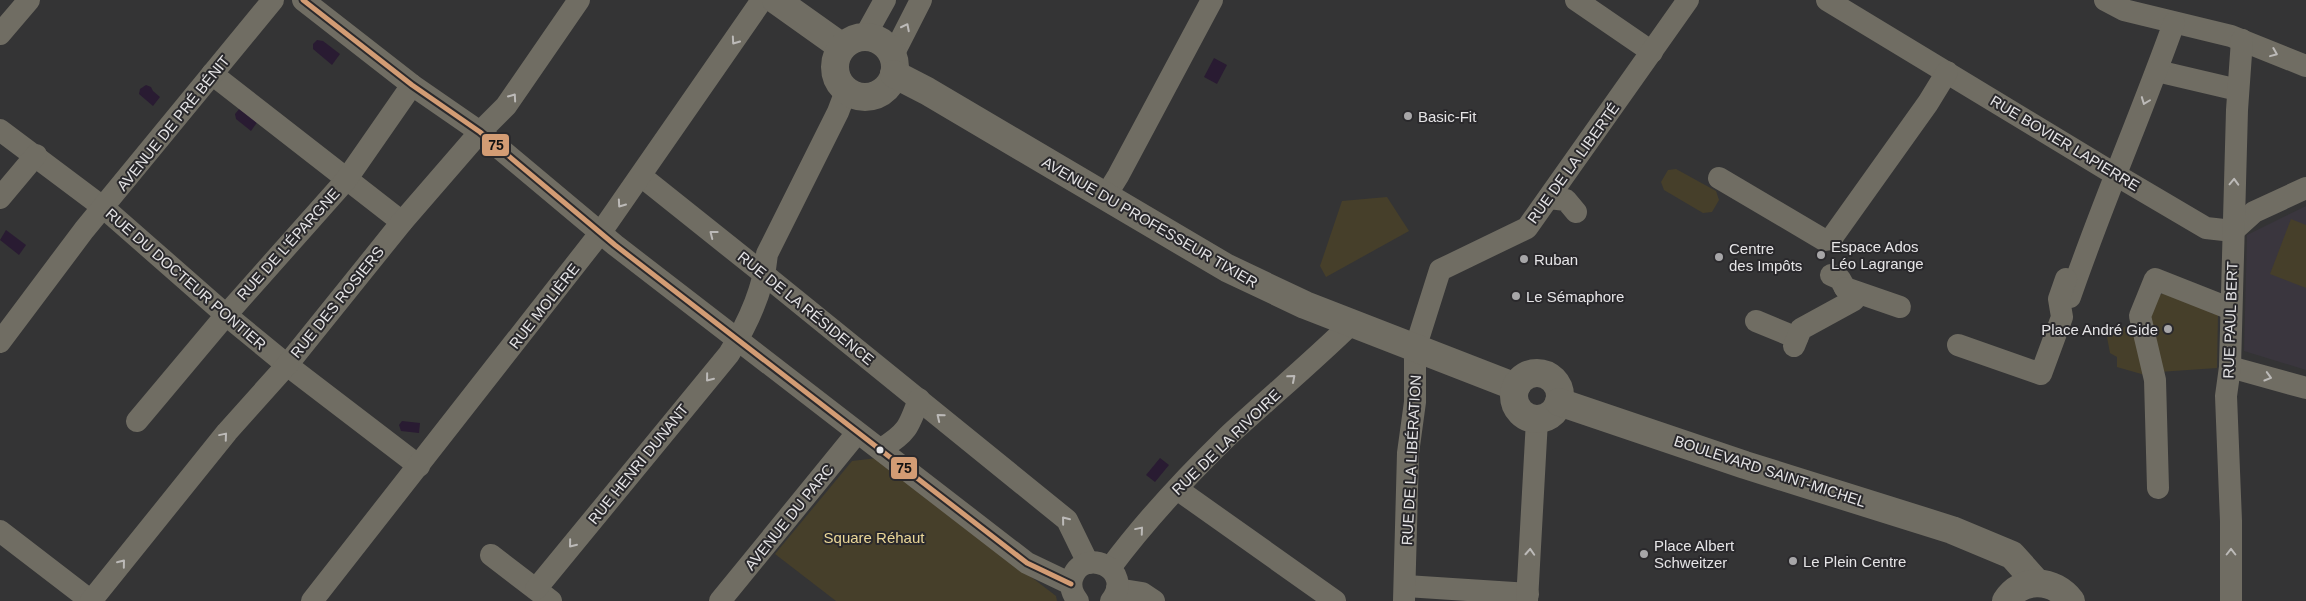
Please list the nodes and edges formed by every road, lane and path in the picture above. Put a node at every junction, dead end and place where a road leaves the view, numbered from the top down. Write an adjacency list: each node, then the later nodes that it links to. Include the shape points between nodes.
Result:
1 (29, 0): 15 (street)
2 (273, 0): 23 (street, AVENUE DE PRÉ BÉNIT)
3 (303, 0): 24 (street)
4 (580, 0): 28 (street, RUE DES ROSIERS, one-way to 4, via 506,106)
5 (762, 0): 31 (street, RUE MOLIÈRE, one-way to 31)
6 (776, 0): 17 (main road)
7 (886, 0): 17 (street)
8 (921, 0): 19 (street, one-way to 8)
9 (1212, 0): 35 (street)
10 (1576, 0): 18 (street)
11 (1688, 0): 18 (street, RUE DE LA LIBERTÉ)
12 (1827, 0): 21 (street, RUE BOVIER LAPIERRE)
13 (2105, 0): 14 (street, via 2124,10)
14 (2174, 23): 16 (street); 22 (street)
15 (0, 34)
16 (2242, 40): 20 (street, one-way to 20); 25 (street, RUE PAUL BERT)
17 (854, 42): 19 (main road, via 882,41); 26 (main road, via 837,54 835,64 840,83)
18 (1652, 52): 37 (street, RUE DE LA LIBERTÉ)
19 (894, 65): 26 (main road, via 890,83 876,95); 35 (main road, AVENUE DU PROFESSEUR TIXIER, via 926,91)
20 (2306, 66)
21 (1944, 70): 30 (street, RUE BOVIER LAPIERRE); 32 (street, via 1831,239 1824,240)
22 (2157, 71): 25 (street); 30 (street, one-way to 30)
23 (212, 74): 33 (street); 38 (street, AVENUE DE PRÉ BÉNIT)
24 (412, 85): 28 (street); 33 (street, RUE DE L'ÉPARGNE)
25 (2238, 90): 41 (street, RUE PAUL BERT, one-way to 25)
26 (852, 93): 44 (street, via 780,262)
27 (0, 130): 29 (street, RUE DU DOCTEUR PONTIER)
28 (480, 132): 40 (street, RUE DES ROSIERS); 42 (street)
29 (36, 155): 36 (street); 38 (street, RUE DU DOCTEUR PONTIER)
30 (2116, 175): 41 (street, RUE BOVIER LAPIERRE, via 2206,228); 45 (street, via 2094,226)
31 (641, 176): 42 (street, RUE MOLIÈRE, one-way to 42); 44 (street, RUE DE LA RÉSIDENCE, one-way to 31)
32 (1719, 178)
33 (346, 180): 40 (street); 48 (street, RUE DE L'ÉPARGNE)
34 (2306, 188): 41 (street, via 2254,212)
35 (1105, 197): 50 (main road, AVENUE DU PROFESSEUR TIXIER, via 1265,288)
36 (0, 198)
37 (1549, 198): 39 (street, via 1566,200); 54 (street, RUE DE LA LIBERTÉ, via 1527,228 1440,270)
38 (104, 208): 48 (street, RUE DU DOCTEUR PONTIER); 52 (street, AVENUE DE PRÉ BÉNIT)
39 (1576, 212)
40 (402, 222): 55 (street, RUE DES ROSIERS)
41 (2233, 231): 47 (street, RUE PAUL BERT)
42 (601, 232): 51 (street); 65 (street, RUE MOLIÈRE)
43 (2069, 271): 53 (street, via 2059,299 2062,317 2041,374)
44 (765, 275): 51 (street, RUE HENRI DUNANT); 59 (street, RUE DE LA RÉSIDENCE)
45 (2070, 297)
46 (1900, 307): 49 (street, via 1838,281 1854,300 1801,329 1796,342)
47 (2232, 309): 56 (street, RUE PAUL BERT); 66 (street, via 2155,279 2140,316 2155,380)
48 (226, 315): 55 (street, RUE DU DOCTEUR PONTIER); 62 (street, RUE DE L'ÉPARGNE)
49 (1756, 321)
50 (1350, 324): 54 (main road, AVENUE DU PROFESSEUR TIXIER); 67 (street, RUE DE LA RIVOIRE, one-way to 50, via 1226,438)
51 (738, 339): 63 (street); 75 (street, RUE HENRI DUNANT, one-way to 75)
52 (0, 342)
53 (1958, 345)
54 (1415, 350): 57 (main road, AVENUE DU PROFESSEUR TIXIER); 74 (street, RUE DE LA LIBÉRATION, via 1415,402 1408,453)
55 (287, 365): 65 (street, RUE DU DOCTEUR PONTIER); 79 (street, RUE DES ROSIERS, one-way to 55, via 227,432)
56 (2230, 367): 58 (street, one-way to 58); 84 (street, RUE PAUL BERT, one-way to 56, via 2226,396)
57 (1516, 387): 60 (main road, via 1526,376 1548,376 1558,388); 61 (main road, via 1514,402 1518,409)
58 (2306, 388)
59 (919, 399): 64 (street, via 900,438); 70 (street, RUE DE LA RÉSIDENCE, one-way to 59, via 1067,520)
60 (1559, 402): 61 (main road, via 1551,415); 72 (main road, BOULEVARD SAINT-MICHEL, via 1980,541 2012,555)
61 (1537, 420): 77 (street, one-way to 61)
62 (138, 421)
63 (857, 433): 64 (street); 81 (street, AVENUE DU PARC)
64 (882, 449): 73 (street, via 1027,563)
65 (419, 466): 80 (street, RUE MOLIÈRE)
66 (2158, 488)
67 (1177, 489): 71 (street, RUE DE LA RIVOIRE, one-way to 67); 83 (street)
68 (0, 531): 79 (street)
69 (491, 555): 75 (street)
70 (1088, 563): 71 (street); 73 (street, via 1076,571)
71 (1110, 568): 76 (street, via 1117,581)
72 (2020, 591): 78 (main road, via 2057,588)
73 (1075, 593)
74 (1405, 593): 77 (street)
75 (543, 595)
76 (1114, 595): 82 (street, via 1142,593)
77 (1527, 598)
78 (2074, 599)
79 (91, 601)
80 (312, 601)
81 (720, 601)
82 (1154, 601)
83 (1335, 601)
84 (2231, 601)

